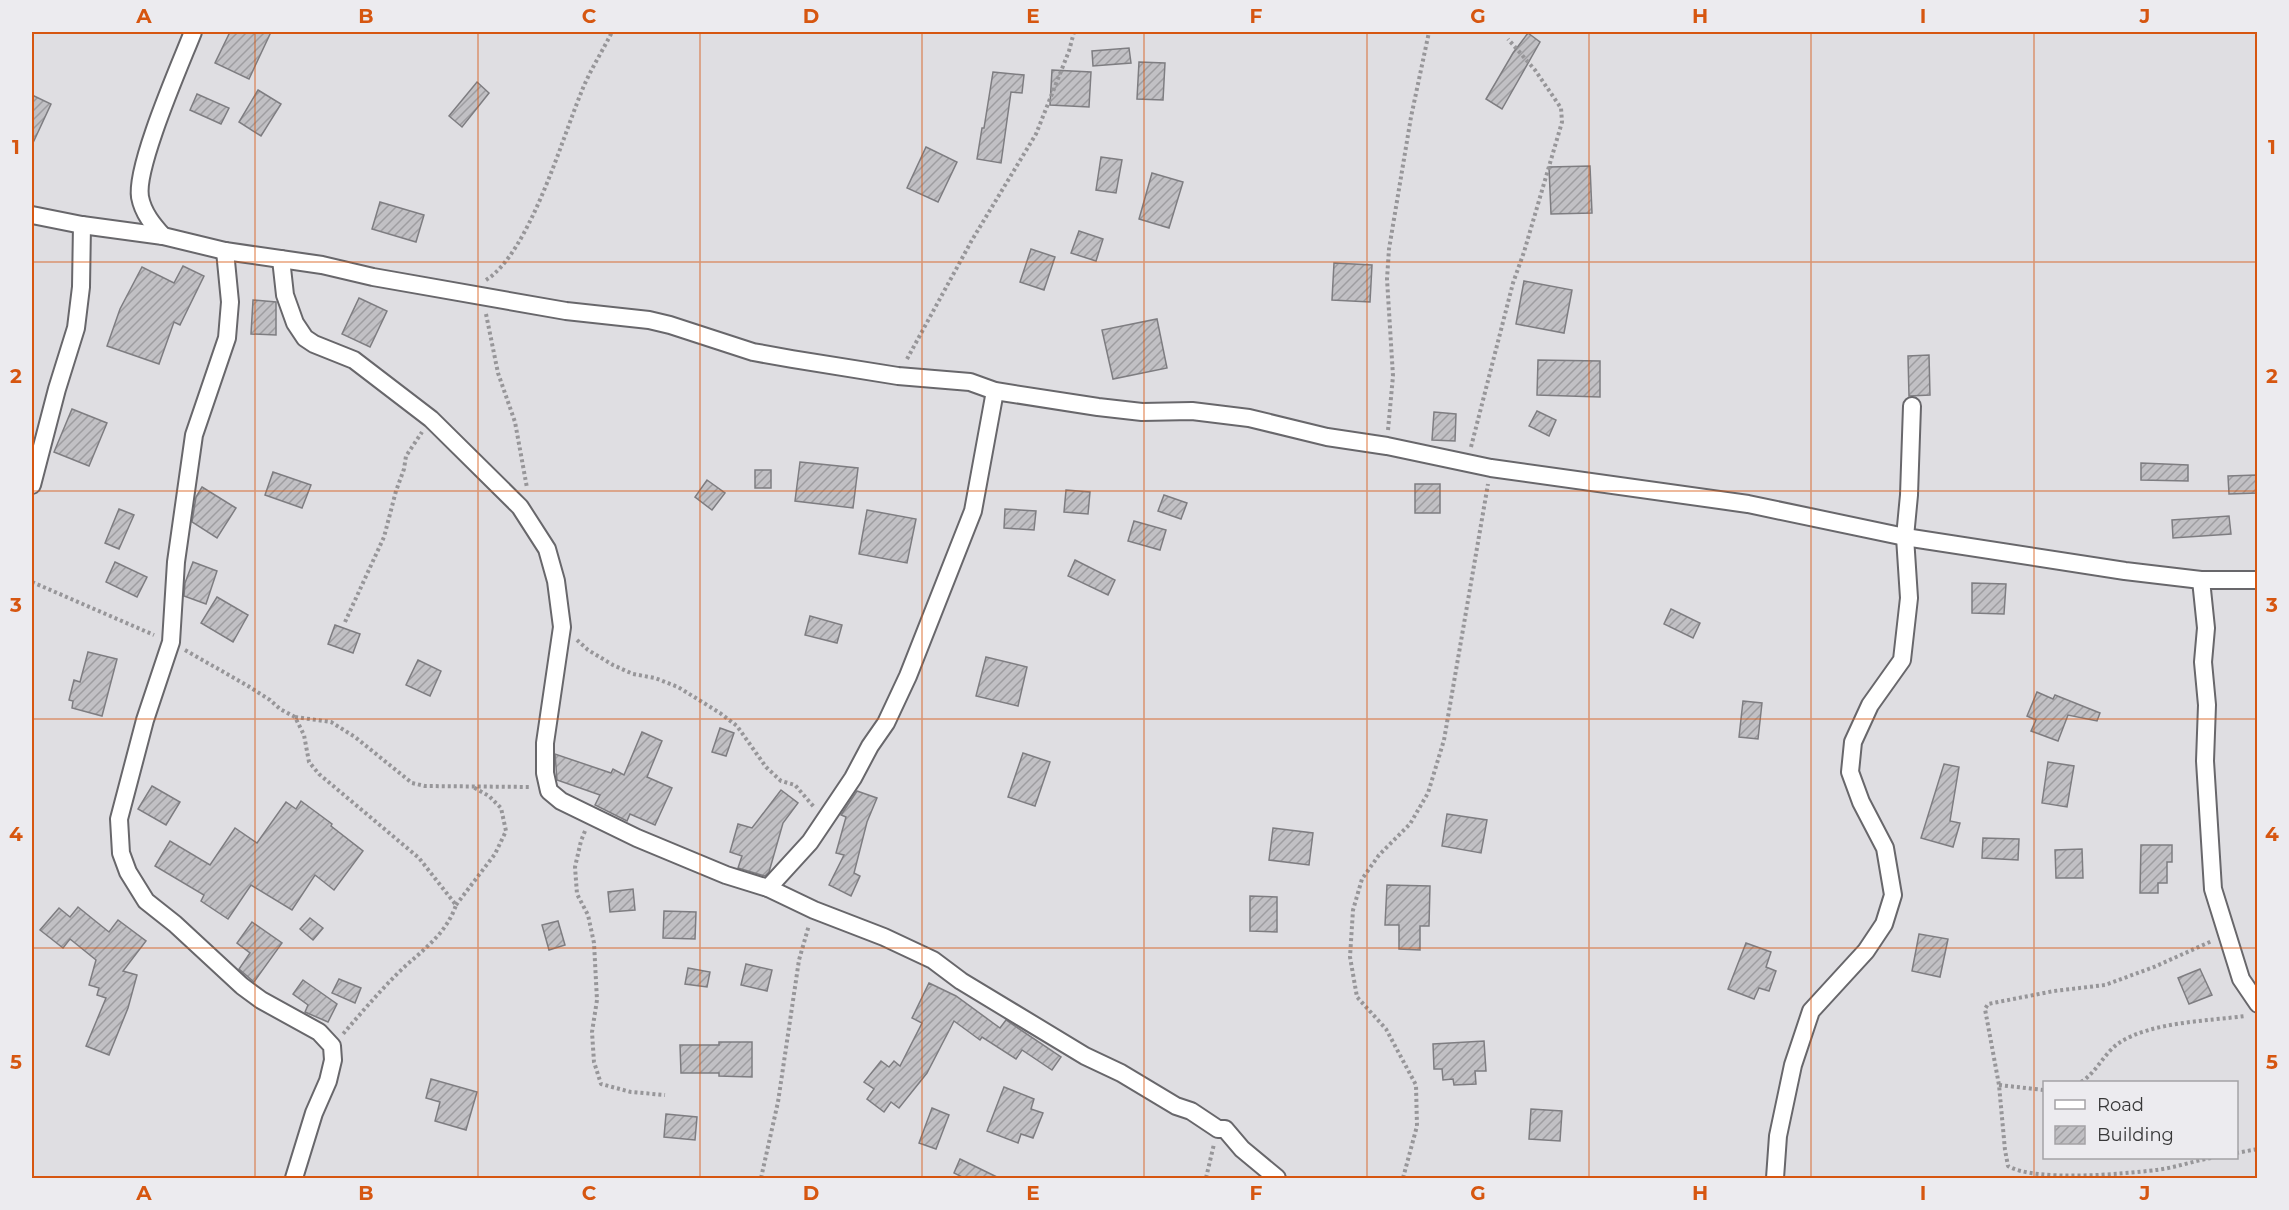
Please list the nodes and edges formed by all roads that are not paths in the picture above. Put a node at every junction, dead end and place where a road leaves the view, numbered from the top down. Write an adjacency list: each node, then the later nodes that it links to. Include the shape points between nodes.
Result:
1 (193, 32): 4 (street, via 144,165 140,196 147,218)
2 (32, 215): 3 (street)
3 (82, 225): 4 (street); 9 (street, via 76,328)
4 (163, 236): 5 (street)
5 (225, 251): 6 (street); 15 (street, via 230,302 227,338 194,435 176,562 171,642 119,819 121,853 146,901 242,986 319,1032 332,1046 328,1081)
6 (281, 258): 7 (street, via 372,278 566,311 649,320 753,352 898,376 962,381); 13 (street, via 285,295 305,338 354,360 431,419 520,507 547,549 562,627 545,743 547,787 561,801 636,838)
7 (996, 391): 10 (street, via 1142,412 1192,411 1249,418 1491,468 1748,504); 13 (street, via 973,511 886,723 810,842)
8 (1912, 406): 10 (street)
9 (32, 485)
10 (1905, 537): 11 (street); 17 (street, via 1909,597 1902,660 1870,705 1853,742 1850,772 1885,848 1893,895 1884,924 1866,951 1811,1011 1793,1065 1778,1136)
11 (2200, 580): 12 (street); 14 (street, via 2206,628 2205,761 2212,889)
12 (2258, 580)
13 (768, 888): 16 (street, via 933,960 1025,1021 1218,1129 1225,1129)
14 (2252, 1010)
15 (294, 1179)
16 (1277, 1179)
17 (1775, 1179)

